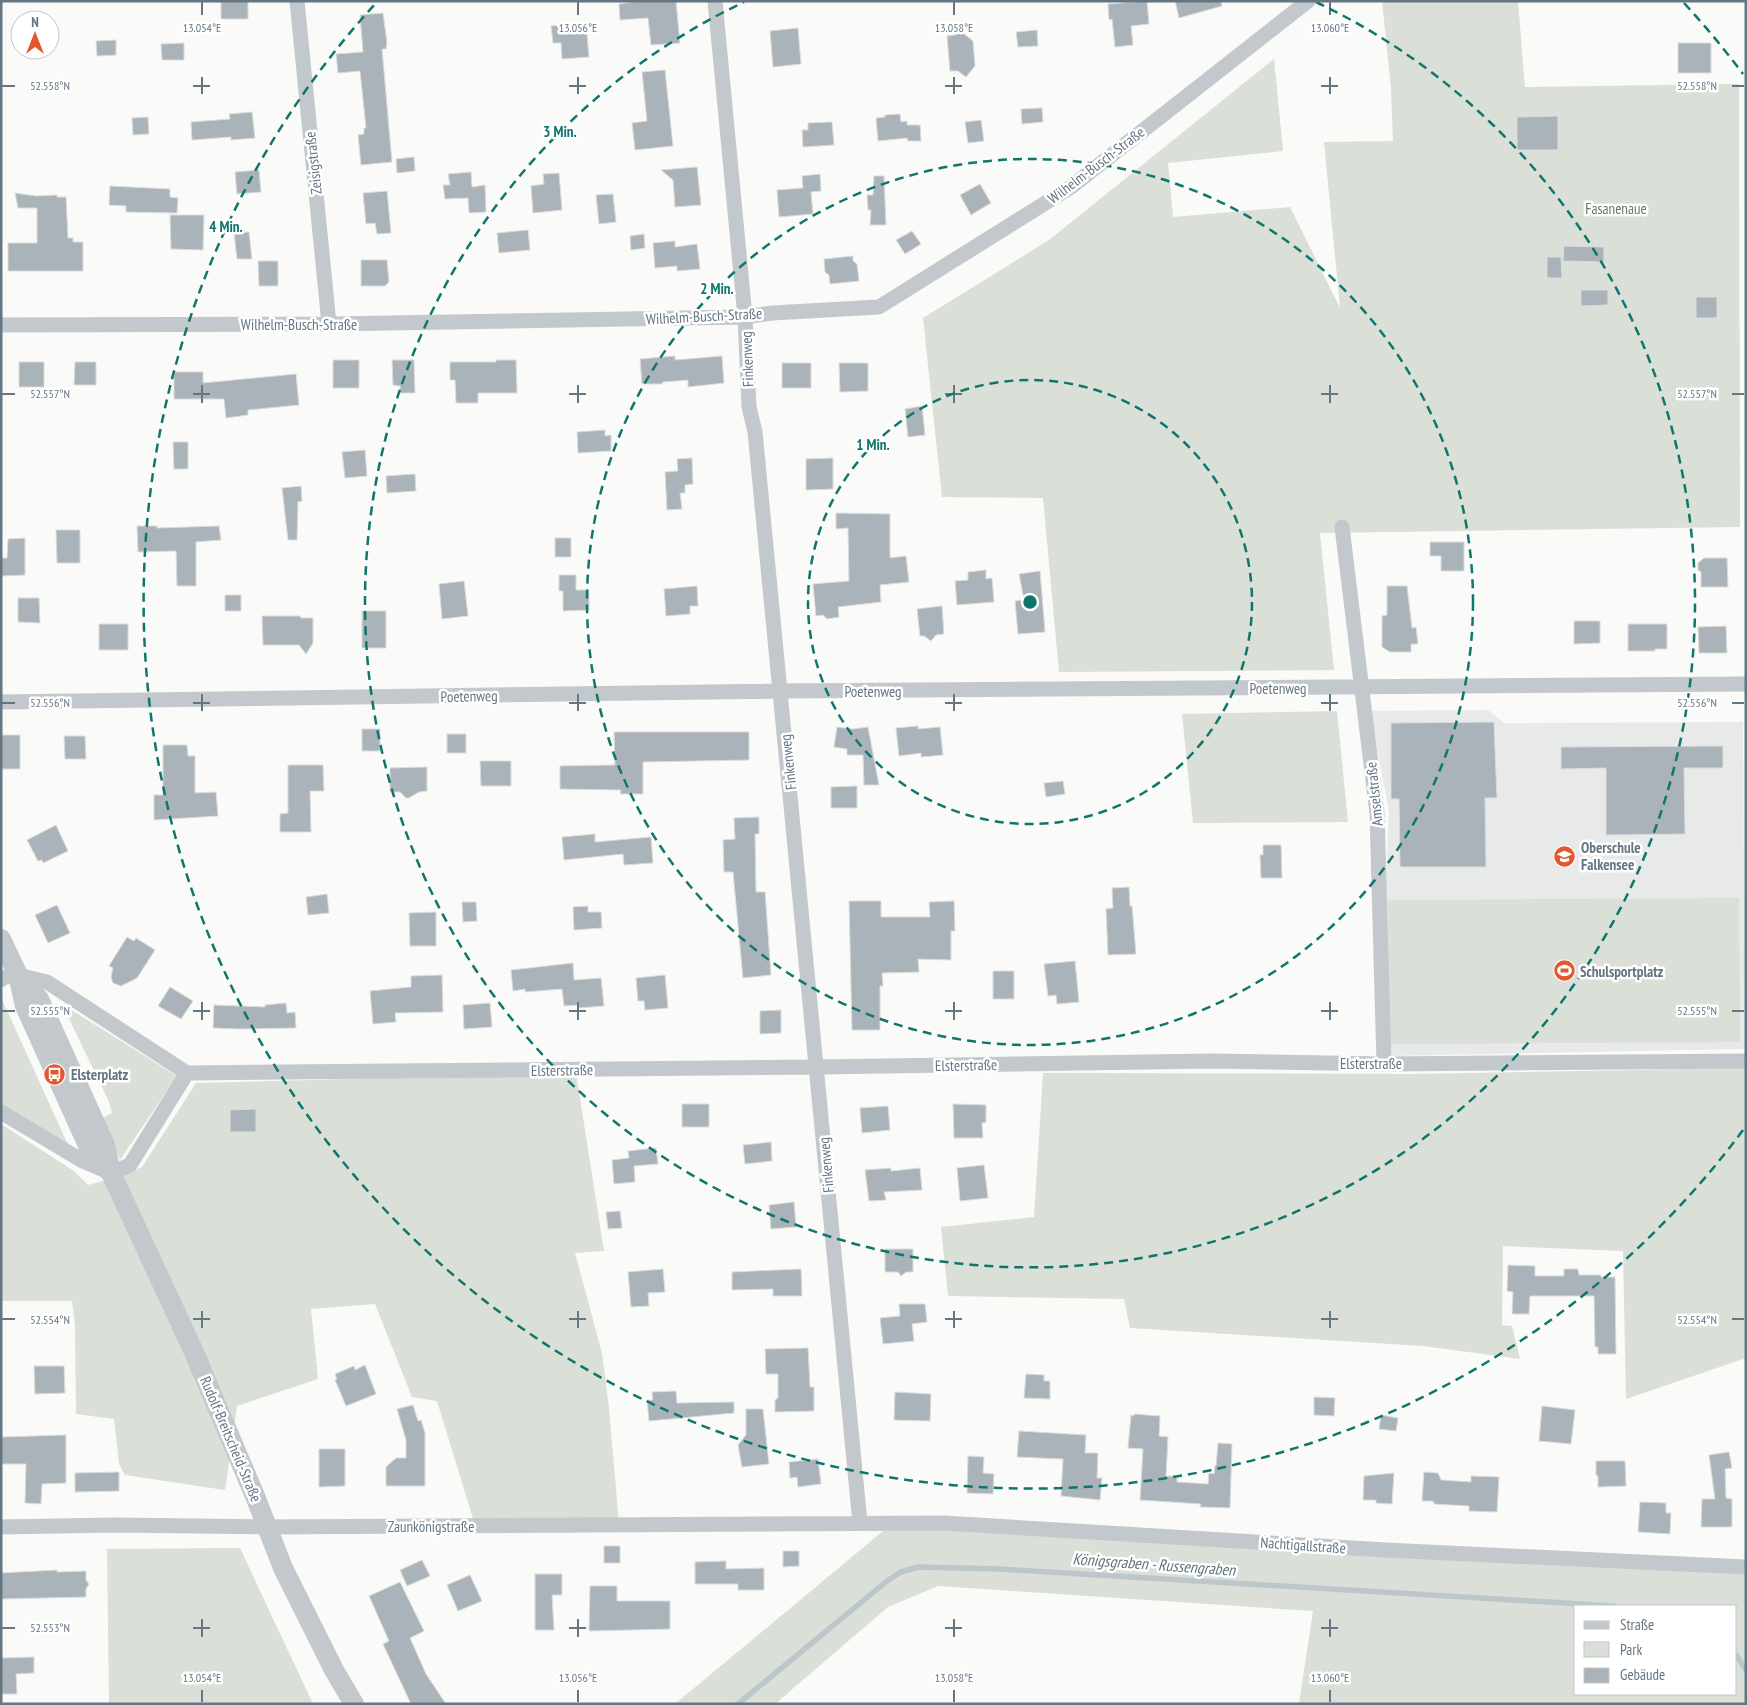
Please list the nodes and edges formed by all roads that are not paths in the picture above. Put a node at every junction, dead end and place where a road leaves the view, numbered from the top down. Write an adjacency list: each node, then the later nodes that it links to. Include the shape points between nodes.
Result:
1 (297, 1): 5 (street, Zeisigstraße)
2 (715, 1): 4 (street, Finkenweg)
3 (1308, 1): 4 (street, Wilhelm-Busch-Straße, via 1072,188 879,307)
4 (745, 317): 5 (street, Wilhelm-Busch-Straße); 10 (street, Finkenweg, via 749,407 756,432)
5 (329, 324): 6 (street, Wilhelm-Busch-Straße)
6 (1, 325)
7 (1342, 527): 9 (street, Amselstraße)
8 (1746, 684): 9 (street, Poetenweg)
9 (1361, 687): 10 (street, Poetenweg); 15 (street, Amselstraße, via 1377,813)
10 (781, 691): 11 (street, Poetenweg); 16 (street, Finkenweg)
11 (1, 702)
12 (1, 939): 13 (street, Rudolf-Breitscheid-Straße)
13 (10, 977): 17 (street, via 47,982); 19 (street, Rudolf-Breitscheid-Straße, via 39,999 105,1145)
14 (1746, 1061): 15 (street, Elsterstraße)
15 (1384, 1064): 16 (street, Elsterstraße, via 1211,1061)
16 (817, 1067): 17 (street, Elsterstraße); 20 (street, Finkenweg)
17 (187, 1073): 19 (street, via 130,1164)
18 (1, 1112): 19 (street, via 81,1160)
19 (111, 1173): 22 (street, Rudolf-Breitscheid-Straße, via 193,1350)
20 (860, 1523): 22 (street, Zaunkönigstraße); 23 (street, Nachtigallstraße, via 944,1523 1385,1550)
21 (1, 1527): 22 (street, Zaunkönigstraße)
22 (266, 1527): 24 (street, Rudolf-Breitscheid-Straße, via 283,1568)
23 (1746, 1567)
24 (354, 1704)

